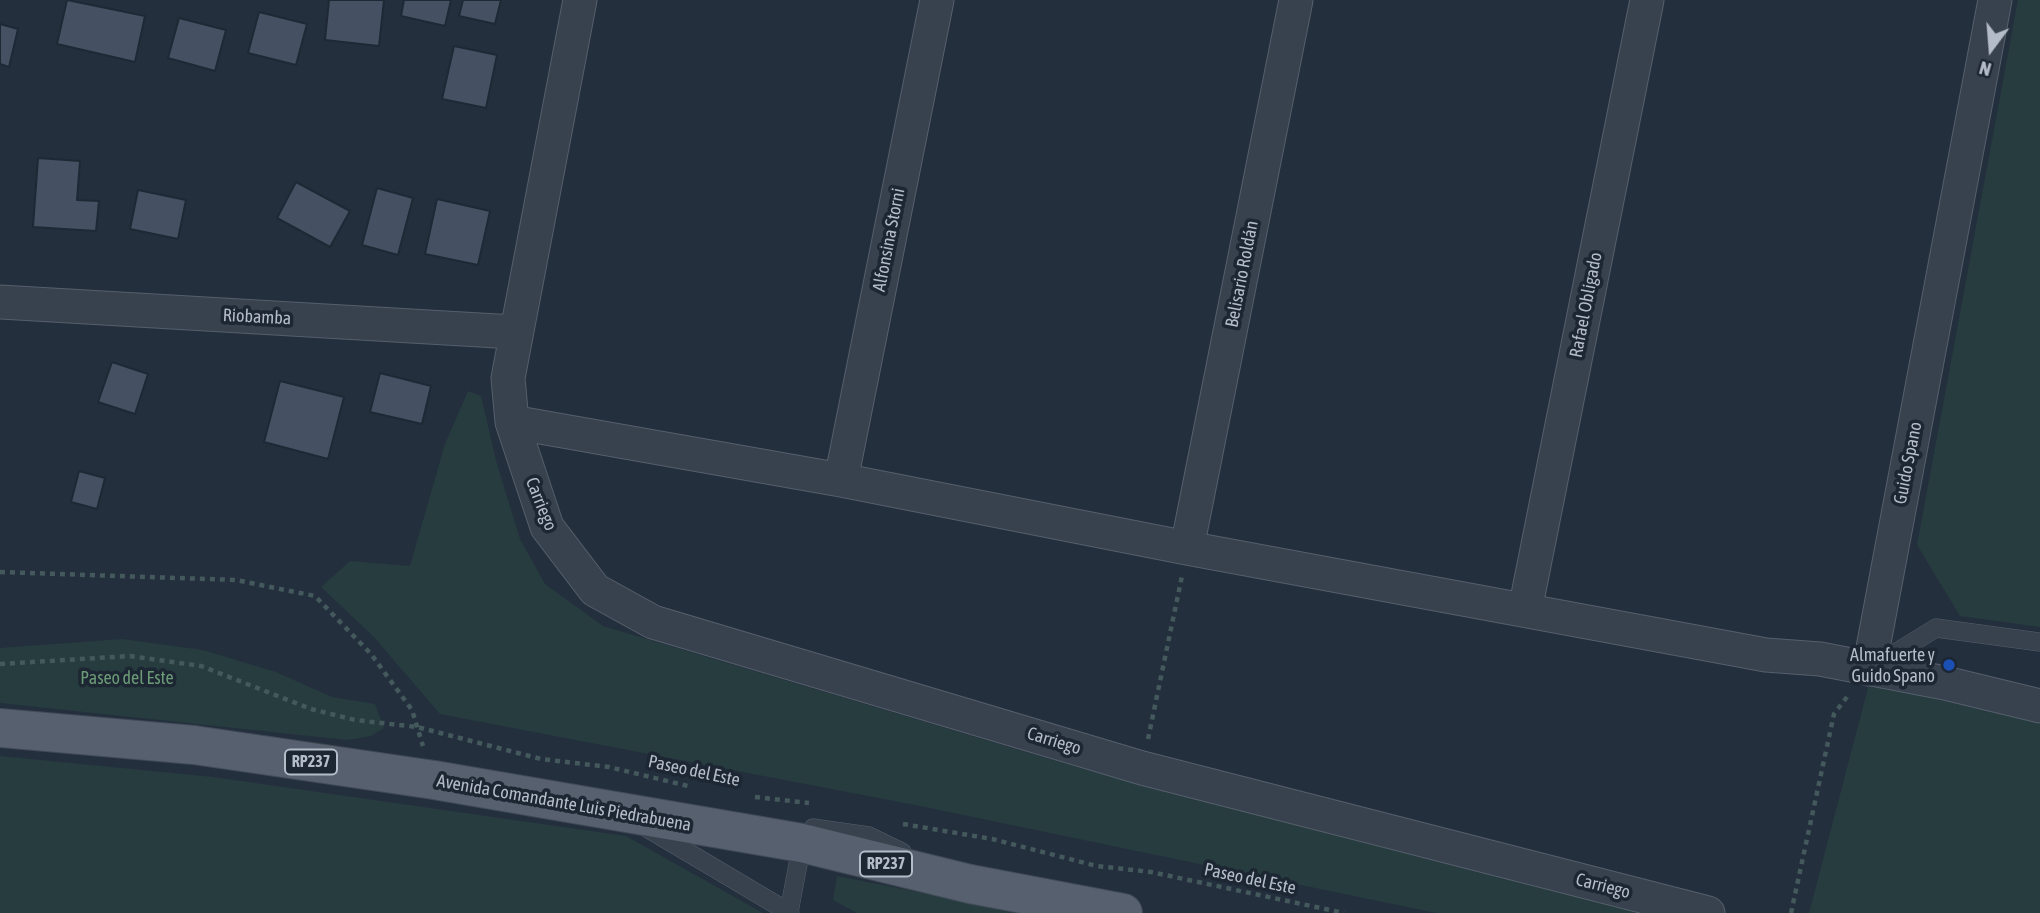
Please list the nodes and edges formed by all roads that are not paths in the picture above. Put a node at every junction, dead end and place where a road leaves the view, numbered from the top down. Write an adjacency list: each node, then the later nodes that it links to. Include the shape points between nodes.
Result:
1 (580, 0): 7 (street, Carriego)
2 (937, 0): 9 (street, Alfonsina Storni)
3 (1296, 0): 10 (street, Belisario Roldán)
4 (1647, 0): 11 (street, Rafael Obligado)
5 (1995, 0): 13 (street, Guido Spano)
6 (0, 302): 7 (street, Riobamba)
7 (514, 332): 8 (street, Carriego, via 508,378)
8 (512, 422): 9 (street); 20 (street, Carriego, via 547,527 594,590 653,622 1142,768)
9 (841, 480): 10 (street)
10 (1187, 548): 11 (street)
11 (1525, 610): 13 (street, via 1766,655)
12 (2040, 642): 13 (lane, via 1936,628)
13 (1869, 669): 14 (street)
14 (2040, 706)
15 (0, 728): 16 (main road, Avenida Comandante Luis Piedrabuena / RP237, via 194,745)
16 (620, 812): 17 (main road, Avenida Comandante Luis Piedrabuena / RP237); 18 (lane)
17 (802, 844): 18 (lane); 19 (main road, Avenida Comandante Luis Piedrabuena / RP237, via 970,884)
18 (789, 912)
19 (1123, 913)
20 (1708, 913)

